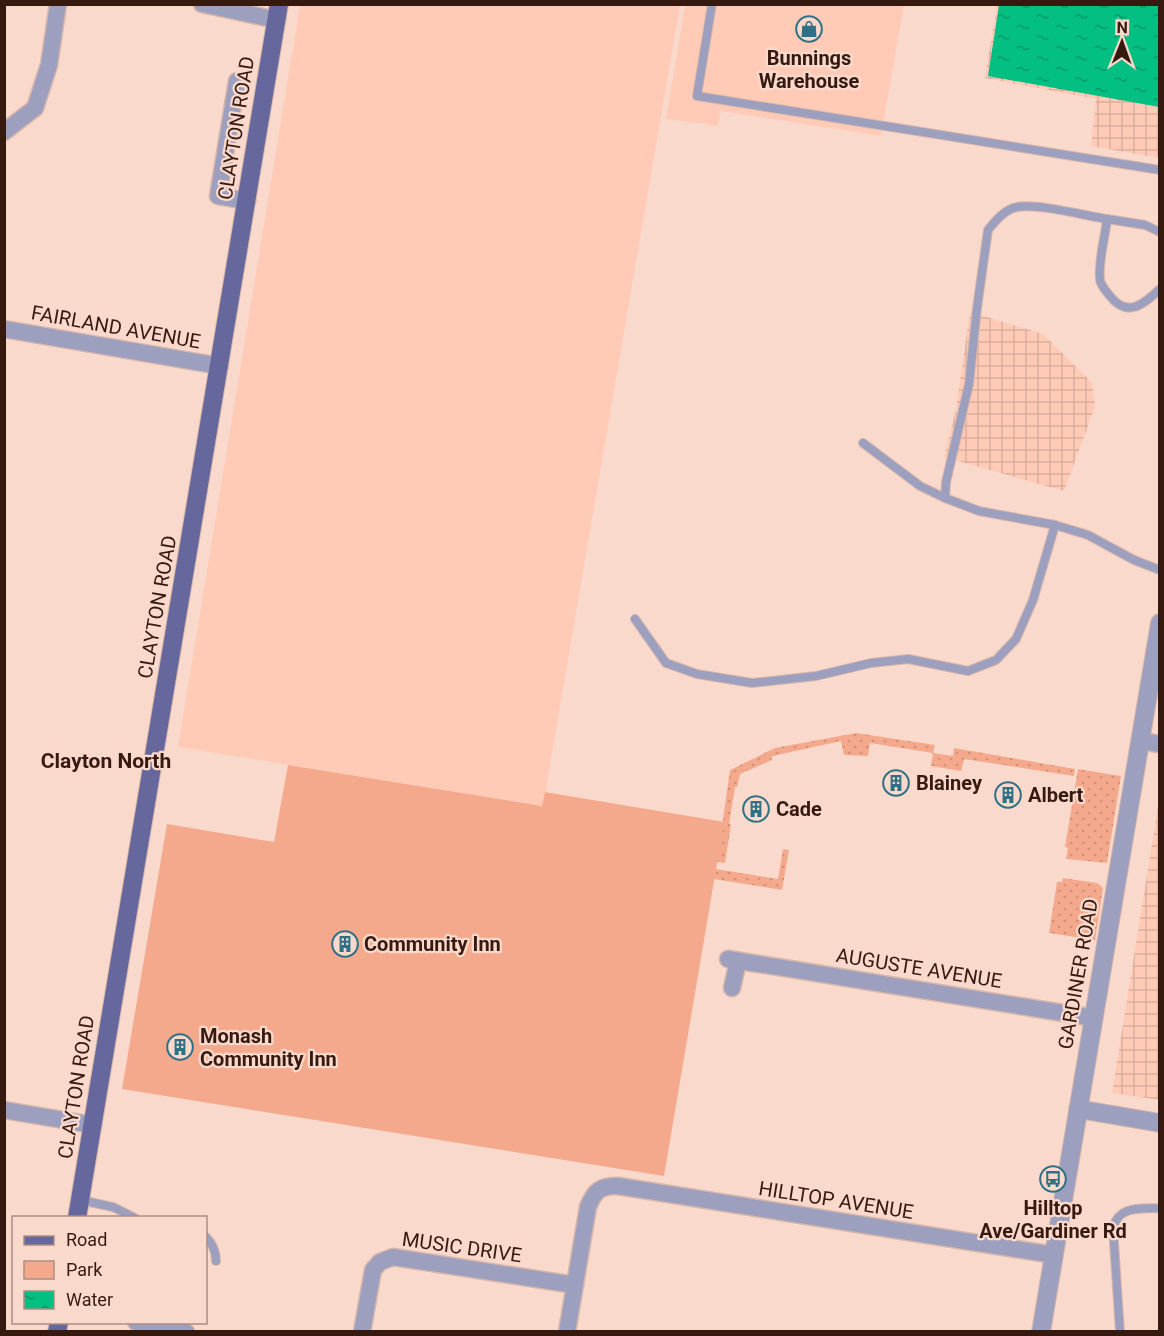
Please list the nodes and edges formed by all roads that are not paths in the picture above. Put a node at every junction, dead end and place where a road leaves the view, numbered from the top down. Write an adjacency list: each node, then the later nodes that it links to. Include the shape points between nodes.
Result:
1 (58, 4): 6 (street, via 49,65 35,108)
2 (202, 4): 4 (street)
3 (712, 4): 7 (lane, via 697,96)
4 (278, 12): 8 (main road, CLAYTON ROAD)
5 (237, 81): 8 (street, via 218,196)
6 (4, 132)
7 (1160, 170)
8 (247, 201): 13 (main road, CLAYTON ROAD)
9 (1107, 219): 10 (lane); 11 (lane, via 1100,283 1115,303 1123,308 1135,307); 15 (lane, via 1016,207 988,230 969,384)
10 (1160, 232)
11 (1160, 289)
12 (4, 329): 13 (street, FAIRLAND AVENUE)
13 (220, 366): 27 (main road, CLAYTON ROAD)
14 (863, 443): 15 (lane, via 920,486)
15 (945, 498): 16 (lane, via 979,511)
16 (1055, 525): 17 (lane, via 1088,535); 18 (lane, via 1033,600 1016,639 996,660 968,671 908,659 752,683 697,675 666,663)
17 (1160, 570)
18 (635, 619)
19 (1160, 623): 20 (street, GARDINER ROAD)
20 (1140, 741): 21 (street); 23 (street, GARDINER ROAD)
21 (1160, 744)
22 (732, 988): 23 (street, AUGUSTE AVENUE, via 733,960)
23 (1094, 1018): 24 (street, GARDINER ROAD)
24 (1078, 1109): 26 (street); 32 (street, GARDINER ROAD)
25 (4, 1110): 27 (street)
26 (1160, 1123)
27 (93, 1125): 29 (main road, CLAYTON ROAD)
28 (1160, 1208): 40 (lane, via 1132,1209 1115,1218)
29 (78, 1209): 30 (lane, via 113,1207)
30 (131, 1216)
31 (207, 1238): 33 (lane)
32 (1054, 1255): 34 (street, HILLTOP AVENUE, via 612,1186 598,1190 591,1199); 39 (street, GARDINER ROAD)
33 (216, 1261)
34 (575, 1285): 37 (street, MUSIC DRIVE, via 393,1257 373,1270); 38 (street)
35 (142, 1324): 36 (street)
36 (186, 1332)
37 (362, 1332)
38 (567, 1332)
39 (1041, 1332)
40 (1120, 1332)

